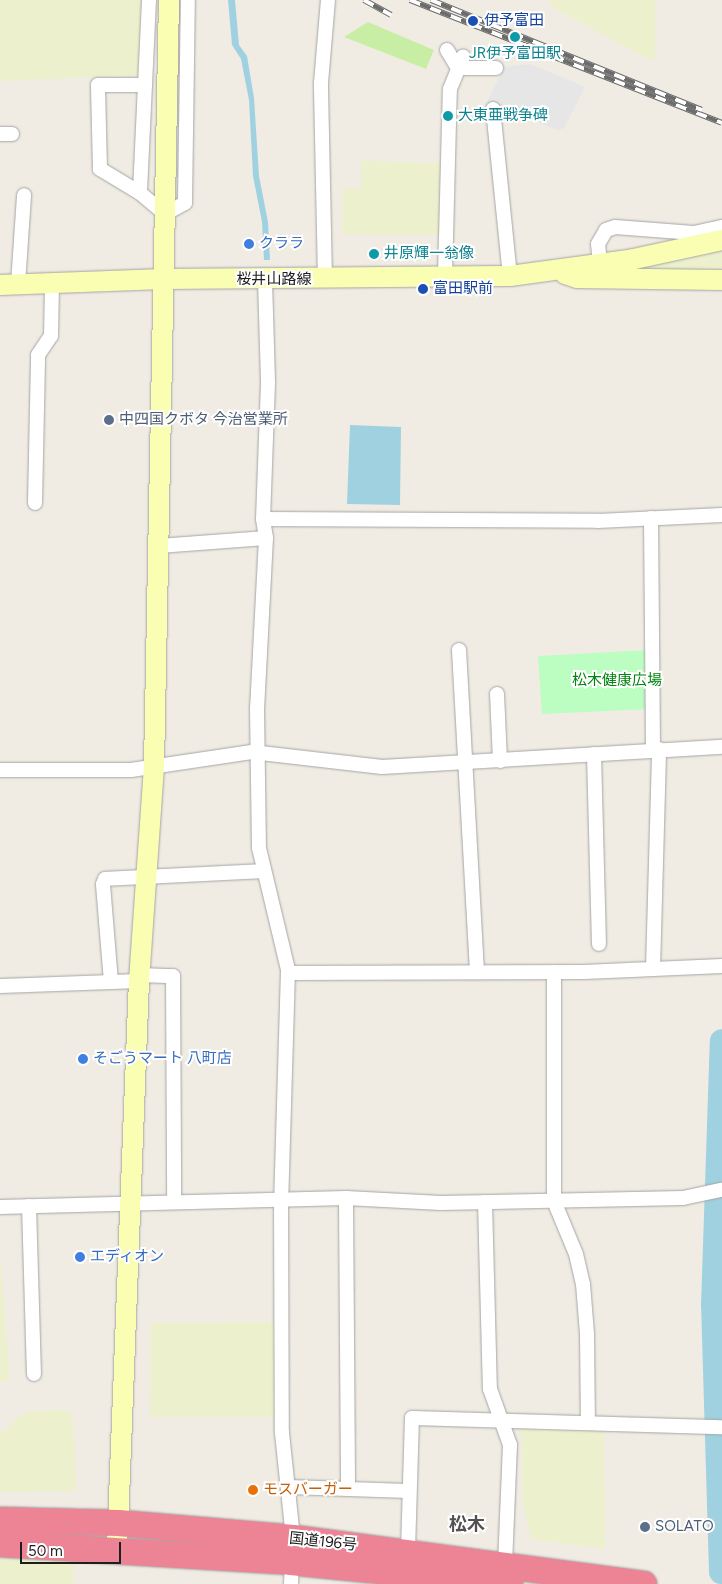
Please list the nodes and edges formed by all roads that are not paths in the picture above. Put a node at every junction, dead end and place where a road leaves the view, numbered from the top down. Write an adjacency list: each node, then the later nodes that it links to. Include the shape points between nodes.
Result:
1 (149, 0): 8 (street)
2 (169, 0): 12 (street)
3 (188, 0): 12 (street, via 184,203)
4 (328, 0): 21 (street, via 321,83)
5 (447, 50): 6 (street)
6 (461, 62): 7 (street); 17 (street, via 450,89)
7 (496, 68)
8 (145, 85): 10 (street); 10 (street, via 98,85 100,169)
9 (493, 109): 18 (street)
10 (140, 194): 12 (street)
11 (24, 195): 24 (street)
12 (165, 214): 19 (street)
13 (722, 227): 15 (street, via 694,233 606,230 598,244)
14 (722, 240): 15 (street, 桜井山路線)
15 (600, 263): 16 (street, 桜井山路線)
16 (548, 270): 18 (street, 桜井山路線); 22 (street, 桜井山路線, via 577,278)
17 (445, 276): 18 (street, 桜井山路線); 21 (street, 桜井山路線)
18 (510, 276)
19 (164, 280): 20 (street, 桜井山路線); 23 (street, 桜井山路線); 30 (street)
20 (265, 280): 21 (street, 桜井山路線); 28 (street, via 268,383)
21 (325, 280)
22 (722, 280)
23 (52, 283): 24 (street, 桜井山路線); 25 (street, via 50,336 38,355)
24 (9, 285)
25 (35, 503)
26 (722, 516): 27 (street)
27 (652, 518): 28 (street); 34 (street)
28 (263, 519): 29 (street)
29 (266, 538): 30 (street); 35 (street)
30 (159, 546): 39 (street)
31 (459, 650): 38 (street)
32 (497, 694): 37 (street)
33 (722, 747): 34 (street)
34 (656, 749): 36 (street); 45 (street)
35 (257, 753): 38 (street, via 382,767); 39 (street); 41 (street, via 259,848)
36 (594, 754): 37 (street); 43 (street)
37 (500, 761): 38 (street)
38 (464, 764): 46 (street)
39 (154, 766): 40 (street, via 131,770); 42 (street)
40 (0, 770)
41 (263, 870): 42 (street); 47 (street)
42 (146, 876): 49 (street); 50 (street, via 105,879 102,884)
43 (599, 944)
44 (722, 966): 45 (street)
45 (653, 969): 48 (street)
46 (477, 971): 47 (street); 48 (street)
47 (288, 972): 54 (street)
48 (554, 972): 55 (street)
49 (140, 978): 50 (street); 56 (street, via 173,976); 58 (street)
50 (111, 982): 51 (street)
51 (0, 986)
52 (722, 1190): 55 (street, via 683,1198)
53 (346, 1198): 54 (street); 57 (street); 65 (street)
54 (281, 1200): 56 (street); 66 (street, via 282,1433)
55 (554, 1201): 57 (street); 63 (street, via 576,1254 583,1284)
56 (174, 1202): 58 (street)
57 (485, 1202): 62 (street, via 490,1389)
58 (132, 1203): 59 (street); 69 (street)
59 (29, 1206): 60 (street); 61 (street)
60 (0, 1207)
61 (34, 1374)
62 (502, 1420): 63 (street); 67 (street, via 412,1418); 74 (street, via 510,1445)
63 (588, 1423): 64 (street)
64 (722, 1427)
65 (348, 1486): 66 (street); 67 (street)
66 (288, 1487): 73 (street)
67 (409, 1491): 72 (street)
68 (0, 1520): 69 (highway, 国道196号)
69 (118, 1523): 71 (street); 73 (highway, 国道196号)
70 (0, 1544): 71 (highway, 国道196号)
71 (117, 1550): 73 (highway, 国道196号)
72 (408, 1551): 73 (highway, 国道196号); 74 (highway, 国道196号)
73 (292, 1562): 74 (highway, 国道196号)
74 (508, 1579): 75 (highway, 国道196号)
75 (644, 1584)

